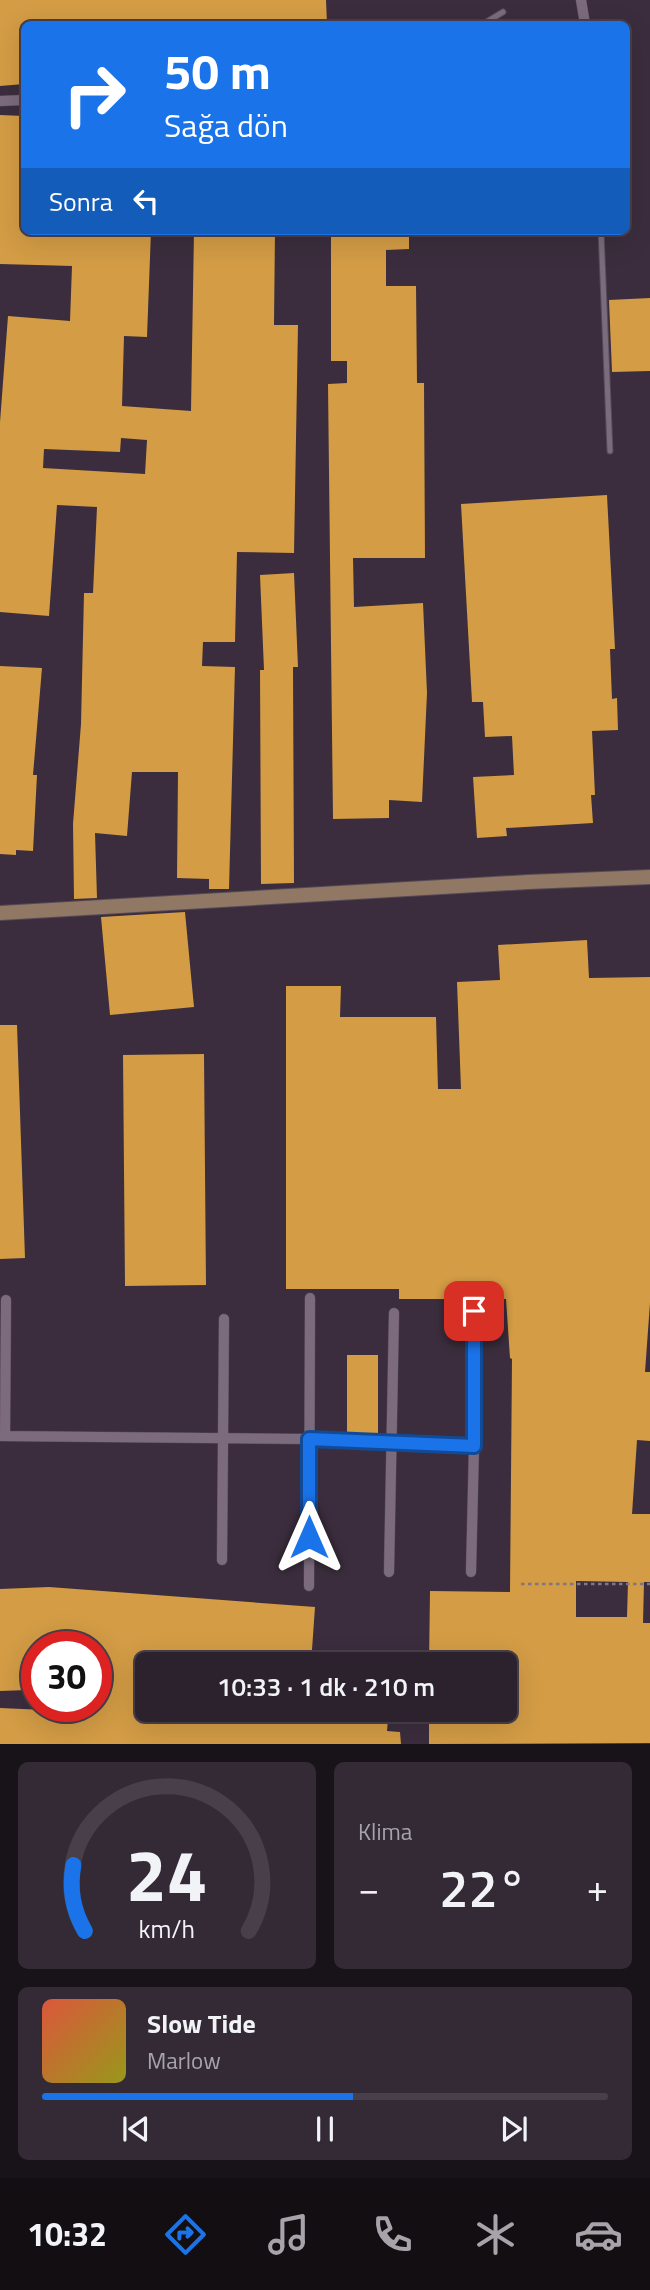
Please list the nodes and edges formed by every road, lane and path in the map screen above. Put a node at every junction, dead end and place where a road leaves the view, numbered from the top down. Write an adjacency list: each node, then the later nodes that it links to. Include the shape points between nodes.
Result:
1 (581, 0): 4 (street)
2 (503, 12): 3 (lane)
3 (488, 21)
4 (584, 21)
5 (21, 100): 6 (street)
6 (0, 101)
7 (601, 235): 8 (lane)
8 (610, 451)
9 (650, 877): 10 (street)
10 (0, 913)
11 (310, 1298): 18 (street)
12 (6, 1300): 16 (street)
13 (474, 1311): 20 (street)
14 (394, 1313): 19 (street)
15 (224, 1319): 17 (street)
16 (2, 1436): 17 (street)
17 (223, 1437): 18 (street); 21 (street)
18 (309, 1439): 19 (street); 26 (street)
19 (391, 1442): 20 (street); 23 (street)
20 (474, 1446): 22 (street)
21 (222, 1560)
22 (471, 1572)
23 (389, 1573)
24 (521, 1584): 25 (path)
25 (650, 1584)
26 (309, 1586)

